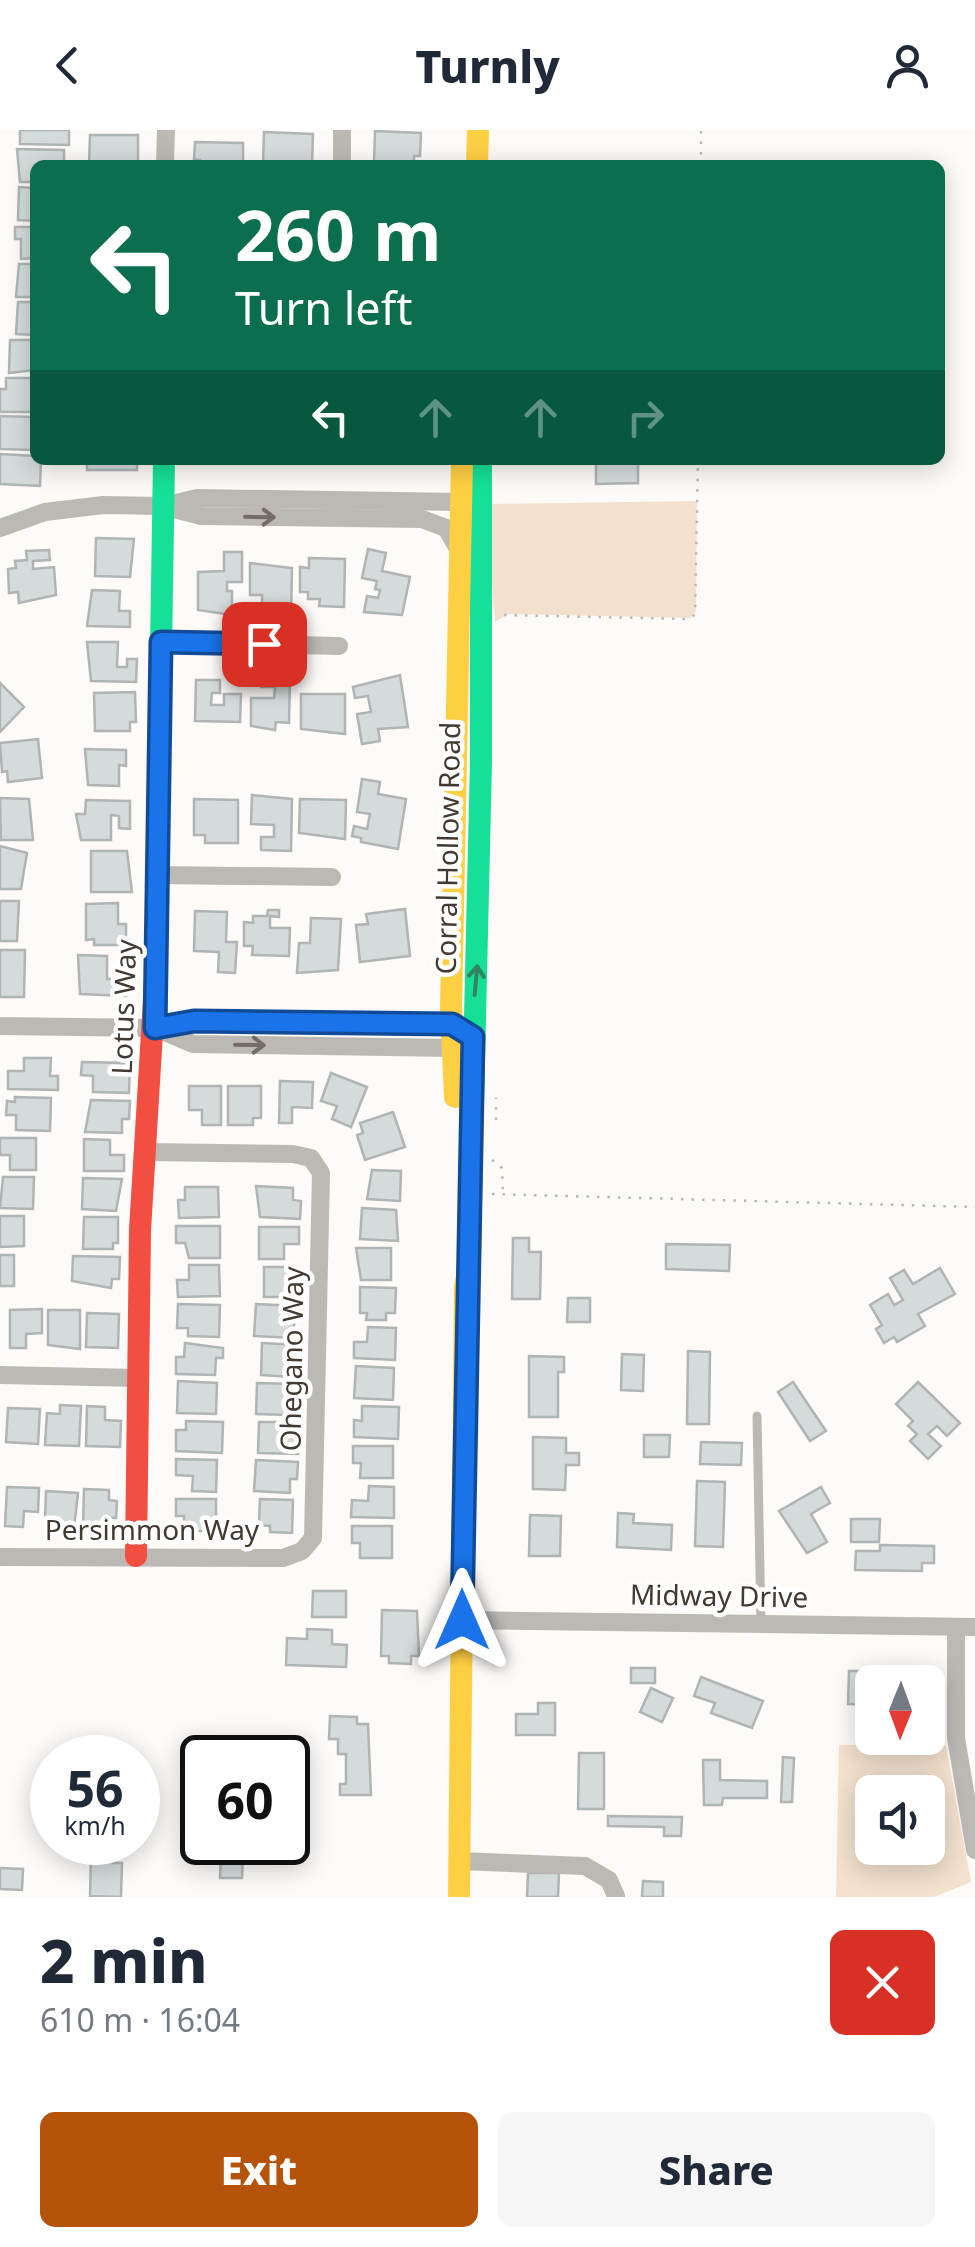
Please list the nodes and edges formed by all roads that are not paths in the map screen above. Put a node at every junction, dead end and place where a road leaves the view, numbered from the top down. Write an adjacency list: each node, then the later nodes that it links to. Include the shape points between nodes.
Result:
1 (166, 130): 4 (street)
2 (342, 130): 5 (street)
3 (478, 130): 6 (main road)
4 (165, 160)
5 (342, 160)
6 (477, 160)
7 (164, 465): 11 (main road, Lotus Way)
8 (462, 465): 10 (main road)
9 (481, 465): 16 (main road, Corral Hollow Road)
10 (460, 502): 11 (street, via 198,498); 13 (main road); 16 (street, via 473,524 473,679)
11 (164, 506): 12 (street, via 45,512); 13 (street, one-way to 13, via 200,516 422,519 446,528); 14 (main road, Lotus Way)
12 (0, 528)
13 (460, 554): 21 (main road)
14 (161, 642): 15 (street); 17 (main road, Lotus Way)
15 (339, 646)
16 (480, 719): 21 (main road, Corral Hollow Road, one-way to 16, via 479,952)
17 (158, 875): 18 (street); 20 (main road, Lotus Way)
18 (332, 878)
19 (0, 1026): 20 (street)
20 (155, 1028): 21 (street, via 194,1021); 22 (main road, Lotus Way)
21 (459, 1036): 23 (main road, Corral Hollow Road, via 471,1196); 23 (main road, via 454,1226)
22 (146, 1152): 25 (main road, Lotus Way); 27 (street, Ohegano Way, via 293,1154 317,1165 324,1188 316,1525)
23 (465, 1287): 30 (main road, Corral Hollow Road)
24 (0, 1375): 25 (street)
25 (139, 1378): 28 (main road, Lotus Way)
26 (757, 1416): 31 (lane)
27 (302, 1551): 28 (street, Persimmon Way, via 282,1558)
28 (136, 1556): 29 (street, Persimmon Way)
29 (0, 1557)
30 (462, 1620): 31 (street, Midway Drive); 35 (main road, Corral Hollow Road)
31 (761, 1624): 32 (street, Midway Drive)
32 (956, 1626): 33 (street, Midway Drive); 34 (street, via 956,1738)
33 (975, 1627)
34 (975, 1850)
35 (460, 1861): 36 (street, via 585,1866 610,1880); 37 (main road, Corral Hollow Road)
36 (616, 1896)
37 (459, 1897)

